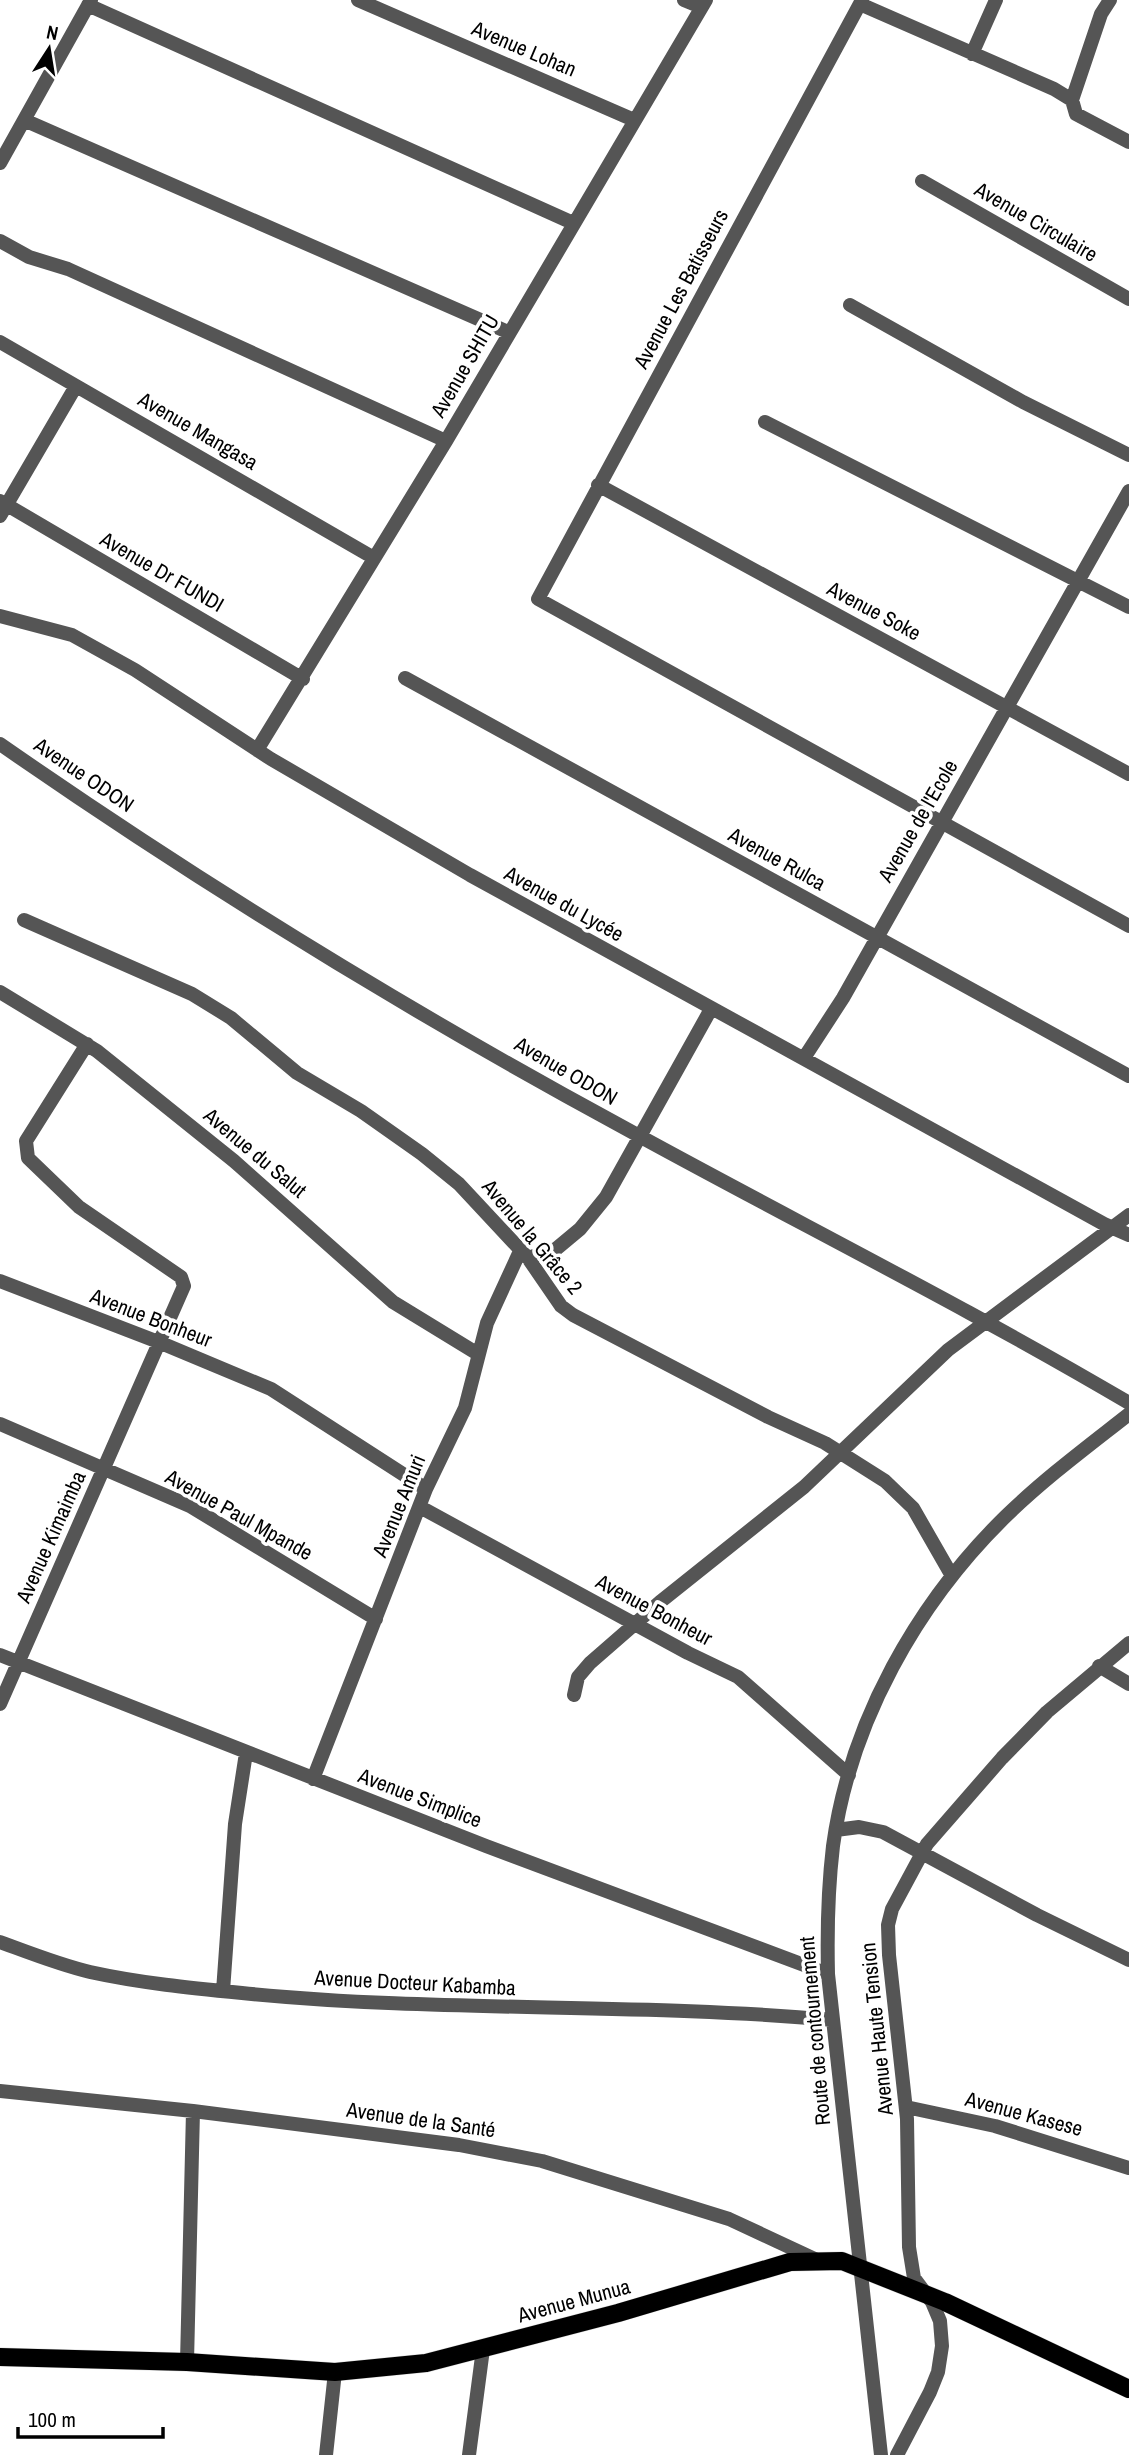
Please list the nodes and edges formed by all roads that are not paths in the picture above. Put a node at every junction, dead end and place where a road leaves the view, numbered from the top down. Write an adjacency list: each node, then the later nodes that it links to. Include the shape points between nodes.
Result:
1 (358, 0): 11 (street, Avenue Lohan)
2 (684, 0): 7 (street)
3 (996, 0): 8 (street)
4 (1110, 0): 9 (street)
5 (861, 2): 8 (street); 25 (street, Avenue Les Batisseurs)
6 (89, 3): 10 (street); 15 (street)
7 (703, 4): 11 (street, Avenue SHITU)
8 (972, 54): 9 (street)
9 (1072, 100): 12 (street, via 1076,114)
10 (24, 120): 13 (street); 19 (street)
11 (634, 120): 15 (street, Avenue SHITU)
12 (1129, 142)
13 (0, 163)
14 (922, 181): 17 (street, Avenue Circulaire)
15 (573, 223): 19 (street, Avenue SHITU)
16 (0, 242): 23 (street)
17 (1129, 299)
18 (849, 305): 24 (street)
19 (508, 332): 23 (street, Avenue SHITU)
20 (0, 342): 21 (street, Avenue Mangasa)
21 (76, 386): 27 (street); 28 (street, Avenue Mangasa)
22 (765, 422): 29 (street)
23 (446, 441): 28 (street, Avenue SHITU)
24 (1129, 455)
25 (598, 485): 34 (street, Avenue Soke); 38 (street, Avenue Les Batisseurs, via 538,600)
26 (1129, 491): 29 (street, Avenue de l'Ecole)
27 (2, 507): 33 (street, Avenue Dr FUNDI)
28 (374, 558): 33 (street, Avenue SHITU)
29 (1079, 582): 30 (street); 34 (street, Avenue de l'Ecole)
30 (1129, 607)
31 (0, 616): 36 (street, Avenue du Lycée, via 72,635 135,670)
32 (405, 678): 41 (street, Avenue Rulca)
33 (303, 679): 36 (street, Avenue SHITU)
34 (1009, 707): 37 (street, Avenue Soke); 38 (street, Avenue de l'Ecole)
35 (0, 744): 47 (street, Avenue ODON, via 196,877 347,970)
36 (257, 750): 43 (street, Avenue du Lycée)
37 (1129, 774)
38 (940, 822): 40 (street); 41 (street, Avenue de l'Ecole)
39 (24, 920): 51 (street, Avenue la Grâce 2, via 192,994 231,1018 289,1067 361,1111 459,1184)
40 (1129, 926)
41 (877, 937): 45 (street, Avenue de l'Ecole); 46 (street, Avenue Rulca)
42 (0, 992): 44 (street, Avenue du Salut)
43 (711, 1009): 45 (street, Avenue du Lycée); 47 (street)
44 (87, 1044): 54 (street, Avenue Kimaimba, via 25,1149 35,1167 79,1207 184,1281); 55 (street, Avenue du Salut, via 234,1161 393,1302)
45 (804, 1058): 49 (street, Avenue du Lycée)
46 (1129, 1076)
47 (640, 1136): 51 (street, via 606,1197 580,1229 556,1249); 53 (street, Avenue ODON)
48 (1129, 1215): 49 (street)
49 (1112, 1227): 50 (street, Avenue du Lycée); 53 (street)
50 (1129, 1235)
51 (524, 1254): 55 (street, Avenue Amuri, via 495,1303); 59 (street, Avenue la Grâce 2, via 561,1306 573,1315)
52 (0, 1281): 54 (street, Avenue Bonheur)
53 (986, 1322): 56 (street, Avenue ODON); 59 (street, via 948,1350)
54 (161, 1343): 60 (street, Avenue Kimaimba); 61 (street, Avenue Bonheur, via 271,1390)
55 (478, 1354): 61 (street, Avenue Amuri, via 465,1408)
56 (1129, 1403)
57 (1129, 1414): 63 (street, Route de contournement, via 1006,1517)
58 (0, 1424): 60 (street, Avenue Paul Mpande)
59 (841, 1453): 63 (street, Avenue la Grâce 2, via 885,1481 913,1508); 65 (street)
60 (104, 1468): 64 (street, Avenue Paul Mpande, via 190,1506); 68 (street, Avenue Kimaimba)
61 (426, 1489): 62 (street, Avenue Amuri)
62 (420, 1507): 64 (street, Avenue Amuri); 65 (street, Avenue Bonheur)
63 (952, 1576): 74 (street, Route de contournement, via 903,1647)
64 (376, 1619): 75 (street, Avenue Amuri)
65 (635, 1624): 71 (street, via 578,1676); 74 (street, Avenue Bonheur, via 738,1676)
66 (1129, 1643): 69 (street, Avenue Haute Tension)
67 (0, 1655): 68 (street, Avenue Simplice)
68 (18, 1662): 72 (street, Avenue Kimaimba); 73 (street, Avenue Simplice)
69 (1099, 1666): 70 (street); 77 (street, Avenue Haute Tension, via 1020,1738)
70 (1129, 1684)
71 (574, 1695)
72 (0, 1704)
73 (246, 1753): 75 (street, Avenue Simplice); 81 (street, via 235,1824)
74 (849, 1775): 76 (street, Route de contournement)
75 (313, 1779): 80 (street, Avenue Simplice)
76 (836, 1830): 77 (street, via 873,1828); 80 (street, Route de contournement, via 829,1889)
77 (921, 1853): 79 (street); 84 (street, Avenue Haute Tension, via 888,1926)
78 (0, 1942): 81 (street, Avenue Docteur Kabamba, via 131,1981)
79 (1129, 1960)
80 (828, 1974): 82 (street, Route de contournement)
81 (223, 1991): 82 (street, Avenue Docteur Kabamba, via 401,2005 769,2014)
82 (834, 2020): 88 (street, Route de contournement)
83 (0, 2091): 85 (street, Avenue de la Santé)
84 (906, 2107): 86 (street, Avenue Kasese, via 995,2126); 89 (street, Avenue Haute Tension, via 909,2247 914,2278)
85 (193, 2111): 87 (street, Avenue de la Santé, via 459,2145 542,2161 729,2219); 92 (street)
86 (1129, 2168)
87 (819, 2261): 88 (main road, Avenue Munua, via 842,2261); 90 (main road, Avenue Munua, via 790,2262)
88 (861, 2268): 89 (main road, Avenue Munua); 97 (street, Route de contournement)
89 (923, 2292): 94 (main road, Avenue Munua); 98 (street, Avenue Haute Tension, via 940,2321 938,2372)
90 (484, 2349): 93 (main road, Avenue Munua, via 426,2363); 96 (street)
91 (0, 2357): 92 (main road, Avenue Munua)
92 (187, 2362): 93 (main road, Avenue Munua)
93 (335, 2372): 95 (street)
94 (1129, 2389)
95 (326, 2455)
96 (468, 2455)
97 (881, 2455)
98 (897, 2455)

